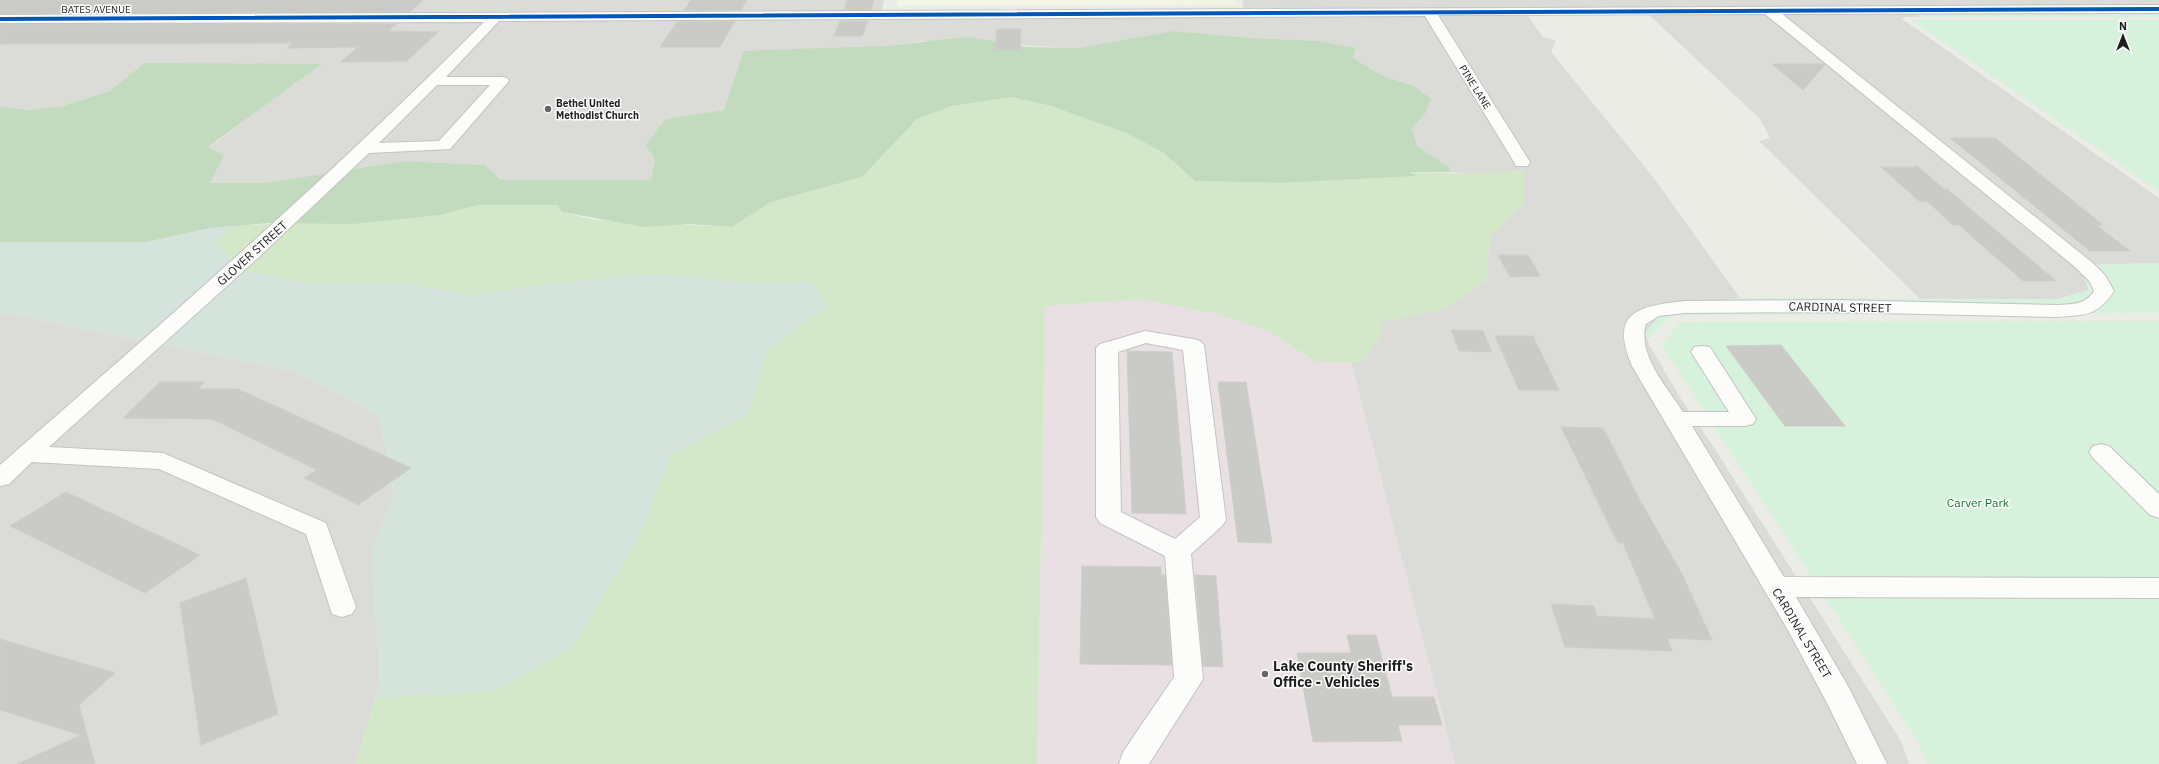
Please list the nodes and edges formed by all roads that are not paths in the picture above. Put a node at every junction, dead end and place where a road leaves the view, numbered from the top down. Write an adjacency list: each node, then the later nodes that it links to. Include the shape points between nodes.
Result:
1 (660, 0): 10 (street)
2 (1901, 0): 5 (street)
3 (924, 2): 9 (street)
4 (1157, 7): 8 (street, BATES AVENUE); 9 (street, BATES AVENUE)
5 (1915, 9): 6 (street, BATES AVENUE); 7 (street, BATES AVENUE)
6 (2159, 9)
7 (1769, 10): 8 (street, BATES AVENUE); 17 (street, CARDINAL STREET, via 2064,248 2092,273 2103,285 2104,291 2098,303 2088,308 2057,311 1835,306 1693,307 1663,309 1646,314 1638,320 1634,330 1636,349 1651,383)
8 (1429, 11): 15 (street, PINE LANE)
9 (921, 15): 10 (street, BATES AVENUE)
10 (647, 17): 11 (street, BATES AVENUE)
11 (495, 18): 12 (street, BATES AVENUE); 13 (street, GLOVER STREET)
12 (0, 19)
13 (434, 81): 14 (street, GLOVER STREET); 14 (street, via 502,81 444,146)
14 (365, 148): 19 (street, GLOVER STREET, via 279,230)
15 (1522, 162)
16 (1702, 352): 17 (street, via 1745,419)
17 (1676, 419): 23 (street, CARDINAL STREET)
18 (2101, 452): 21 (street)
19 (27, 454): 20 (street, GLOVER STREET); 25 (street, via 163,461 317,529)
20 (0, 478)
21 (2159, 509)
22 (1178, 551): 22 (street, via 1109,517 1107,348 1145,338 1193,345 1213,520); 26 (street, via 1190,679)
23 (1775, 586): 24 (street); 27 (street, CARDINAL STREET, via 1852,718)
24 (2159, 588)
25 (342, 607)
26 (1134, 764)
27 (1872, 764)

